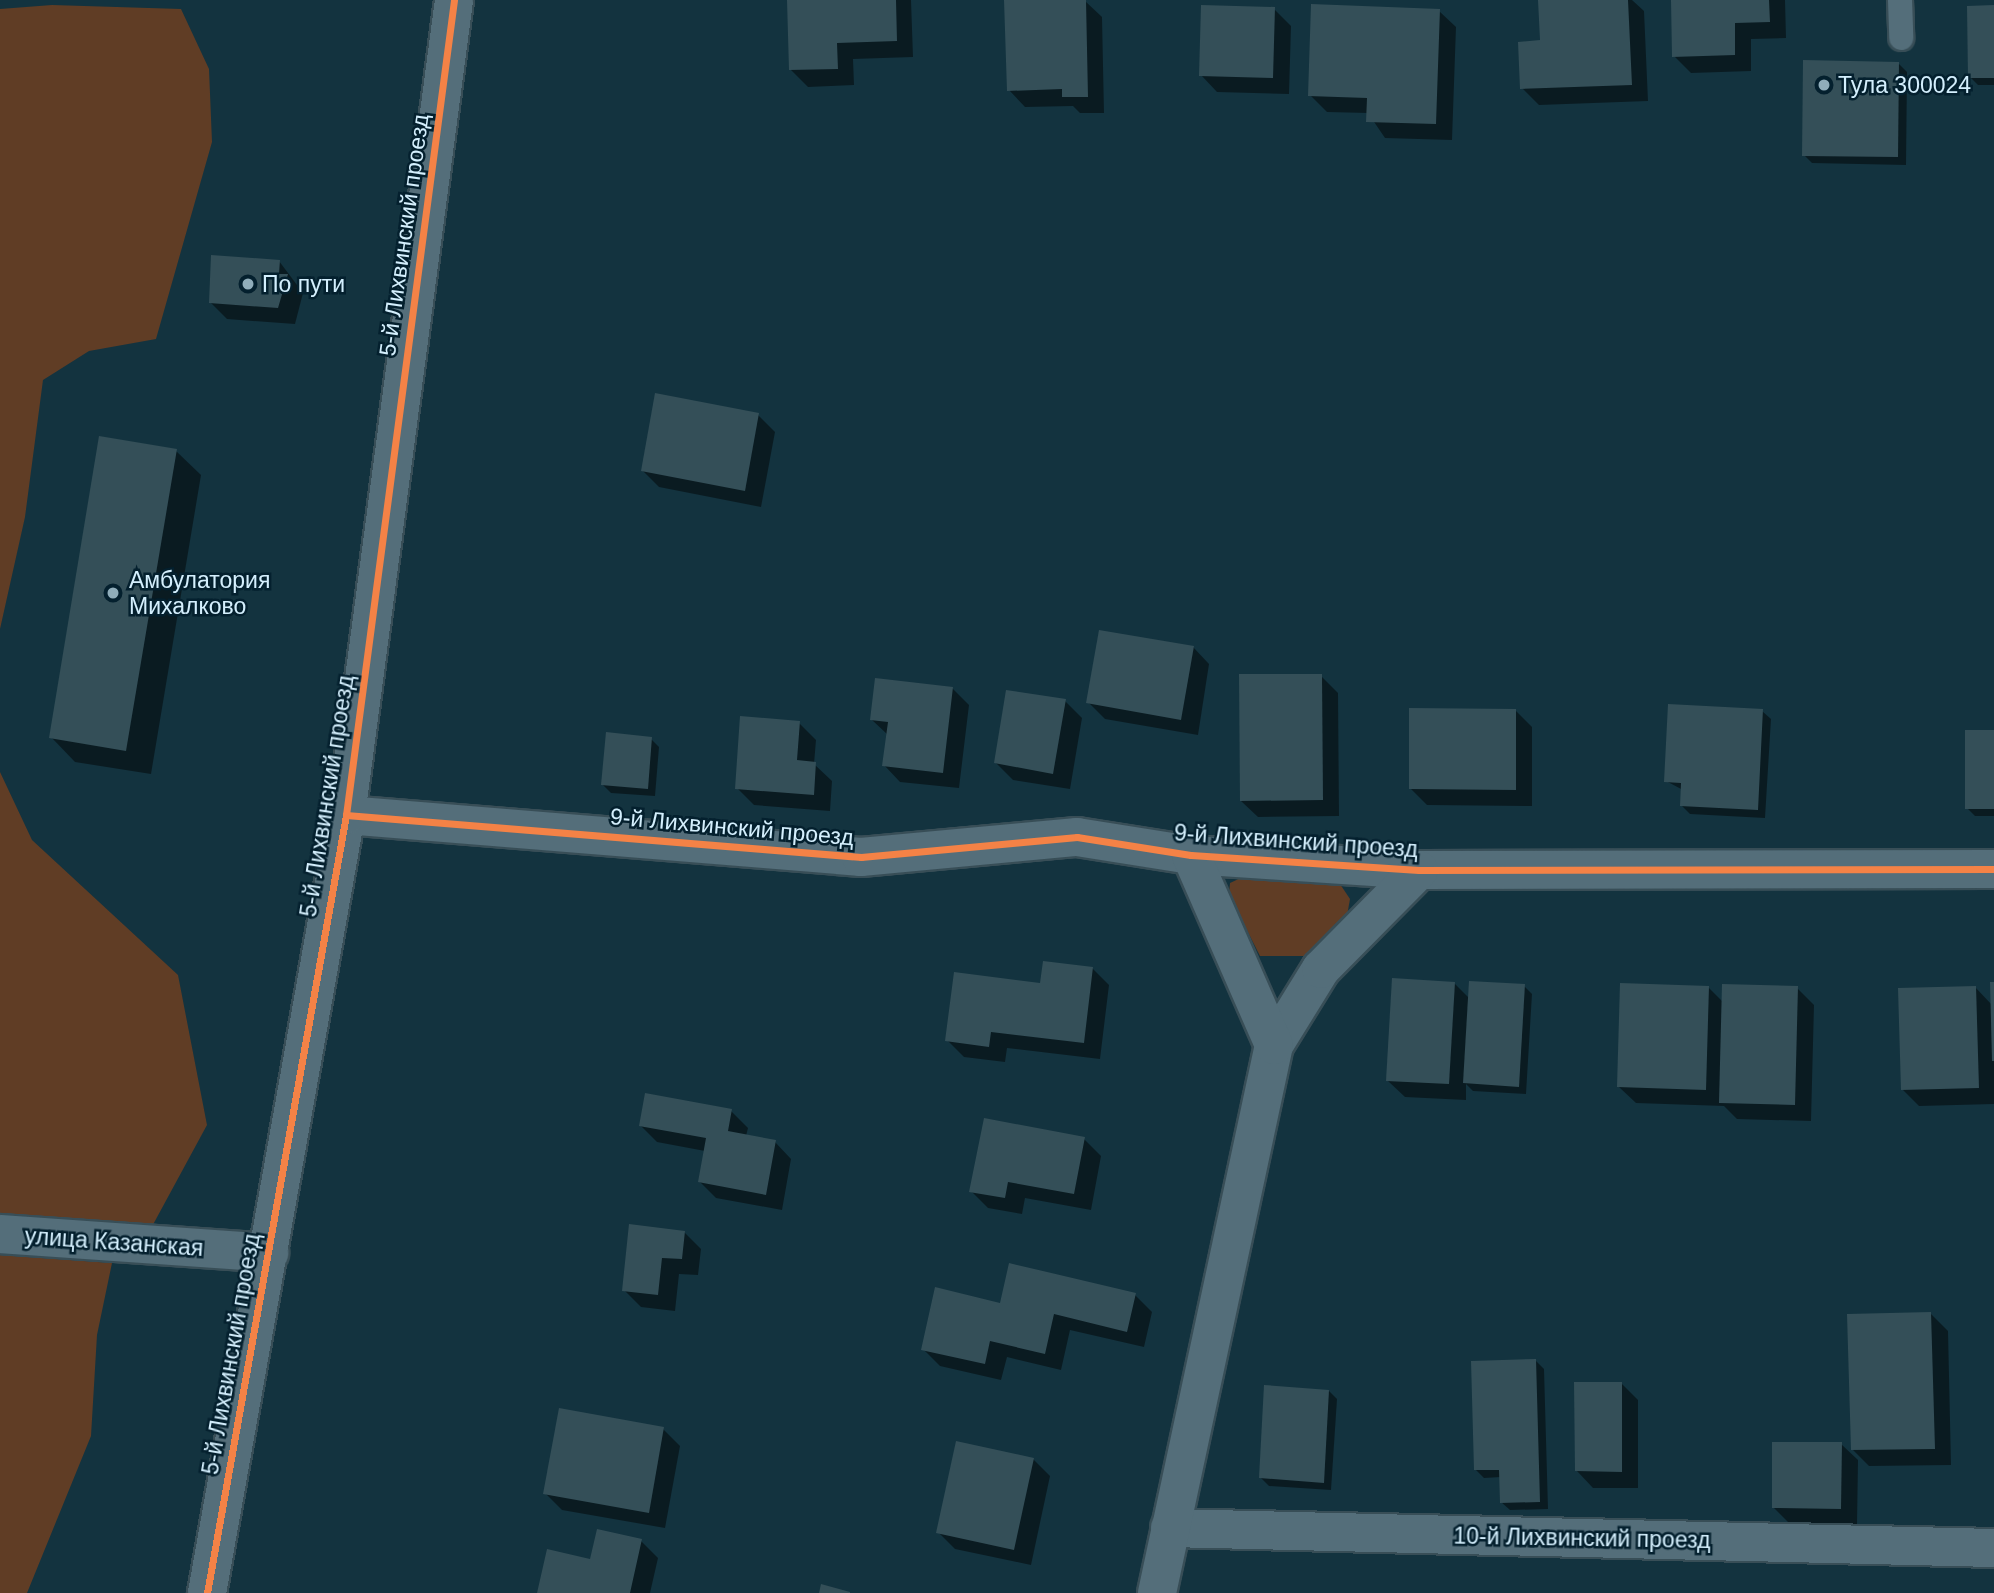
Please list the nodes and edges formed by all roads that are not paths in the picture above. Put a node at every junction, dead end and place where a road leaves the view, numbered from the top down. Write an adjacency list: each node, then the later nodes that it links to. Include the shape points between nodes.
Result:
1 (454, 0): 4 (street, 5-й Лихвинский проезд)
2 (1900, 0): 3 (lane)
3 (1901, 38)
4 (346, 814): 5 (street, 9-й Лихвинский проезд, via 861,857 1077,837); 10 (street, 5-й Лихвинский проезд)
5 (1191, 855): 7 (street, 9-й Лихвинский проезд); 8 (street)
6 (1994, 869): 7 (street, 9-й Лихвинский проезд)
7 (1419, 870): 8 (street, via 1321,969)
8 (1274, 1045): 11 (street)
9 (0, 1234): 10 (street, улица Казанская)
10 (269, 1253): 13 (street, 5-й Лихвинский проезд)
11 (1170, 1528): 12 (street, 10-й Лихвинский проезд); 14 (street)
12 (1994, 1549)
13 (207, 1593)
14 (1157, 1593)

